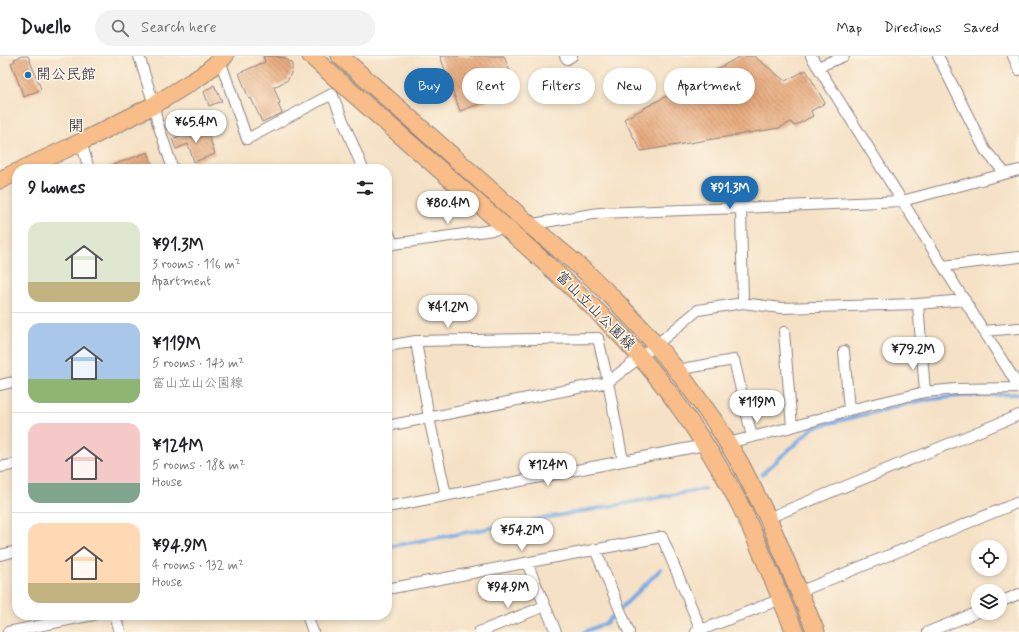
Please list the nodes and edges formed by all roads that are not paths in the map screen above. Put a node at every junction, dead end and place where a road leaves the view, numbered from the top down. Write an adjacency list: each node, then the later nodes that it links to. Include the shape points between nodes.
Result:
1 (139, 56): 13 (street)
2 (310, 56): 26 (main road, 富山立山公園線)
3 (340, 56): 25 (main road, 富山立山公園線)
4 (565, 56): 5 (street, via 567,59)
5 (572, 56)
6 (812, 56): 11 (street)
7 (844, 56): 11 (street)
8 (938, 56): 20 (street, via 985,150)
9 (1013, 56): 12 (street)
10 (218, 59): 13 (main road, via 201,76); 18 (street, via 247,139 332,94)
11 (818, 67): 23 (street)
12 (1019, 70)
13 (154, 105): 14 (main road); 17 (street)
14 (81, 142): 15 (main road); 16 (street)
15 (42, 164)
16 (88, 164)
17 (171, 164)
18 (358, 164)
19 (1019, 170): 20 (street)
20 (1005, 173): 23 (street)
21 (12, 174): 22 (main road)
22 (0, 179)
23 (902, 201): 24 (street); 29 (street)
24 (741, 208): 25 (street, via 600,213); 31 (street)
25 (530, 225): 26 (street); 38 (main road, 富山立山公園線, via 592,278)
26 (506, 228): 27 (street); 40 (main road, 富山立山公園線, via 580,294)
27 (392, 246)
28 (1019, 257): 29 (street)
29 (943, 266): 30 (street)
30 (964, 300): 32 (street); 34 (street)
31 (743, 303): 32 (street, via 781,308); 38 (street, via 698,310)
32 (918, 304): 46 (street)
33 (1019, 328): 34 (street)
34 (984, 331): 45 (street)
35 (784, 332): 51 (street)
36 (416, 341): 37 (street); 43 (street, via 598,338); 49 (street)
37 (392, 345)
38 (656, 345): 40 (street); 41 (main road, 富山立山公園線)
39 (844, 351): 47 (street)
40 (640, 357): 43 (street); 54 (main road, 富山立山公園線, via 672,396)
41 (680, 374): 52 (street, via 687,368 734,360); 53 (main road, 富山立山公園線, via 716,422)
42 (12, 382): 44 (street)
43 (608, 382): 49 (street); 55 (street)
44 (0, 385)
45 (1019, 388): 46 (street)
46 (925, 392): 47 (street)
47 (849, 410): 51 (street)
48 (1019, 415): 61 (street)
49 (429, 418): 50 (street); 58 (street)
50 (392, 425)
51 (792, 427): 52 (street)
52 (752, 437): 53 (street)
53 (728, 443): 61 (main road, 富山立山公園線)
54 (705, 445): 55 (street); 69 (main road, 富山立山公園線, via 740,506)
55 (623, 461): 58 (street)
56 (12, 465): 57 (street)
57 (0, 467)
58 (446, 495): 60 (street)
59 (1019, 502): 67 (street)
60 (392, 506)
61 (768, 518): 67 (main road, 富山立山公園線)
62 (594, 549): 65 (street); 76 (street, via 662,537); 82 (street)
63 (12, 552): 64 (street)
64 (0, 554)
65 (527, 562): 66 (street); 71 (street)
66 (392, 589)
67 (800, 592): 84 (main road, 富山立山公園線)
68 (1019, 594): 70 (street)
69 (781, 599): 76 (street); 83 (main road, 富山立山公園線)
70 (1007, 599)
71 (545, 606): 80 (street); 81 (street)
72 (971, 615): 85 (street)
73 (69, 620): 77 (street)
74 (116, 620): 78 (street)
75 (309, 620): 79 (street)
76 (699, 631)
77 (8, 632)
78 (120, 632)
79 (313, 632)
80 (479, 632)
81 (556, 632)
82 (629, 632)
83 (795, 632)
84 (816, 632)
85 (928, 632)

